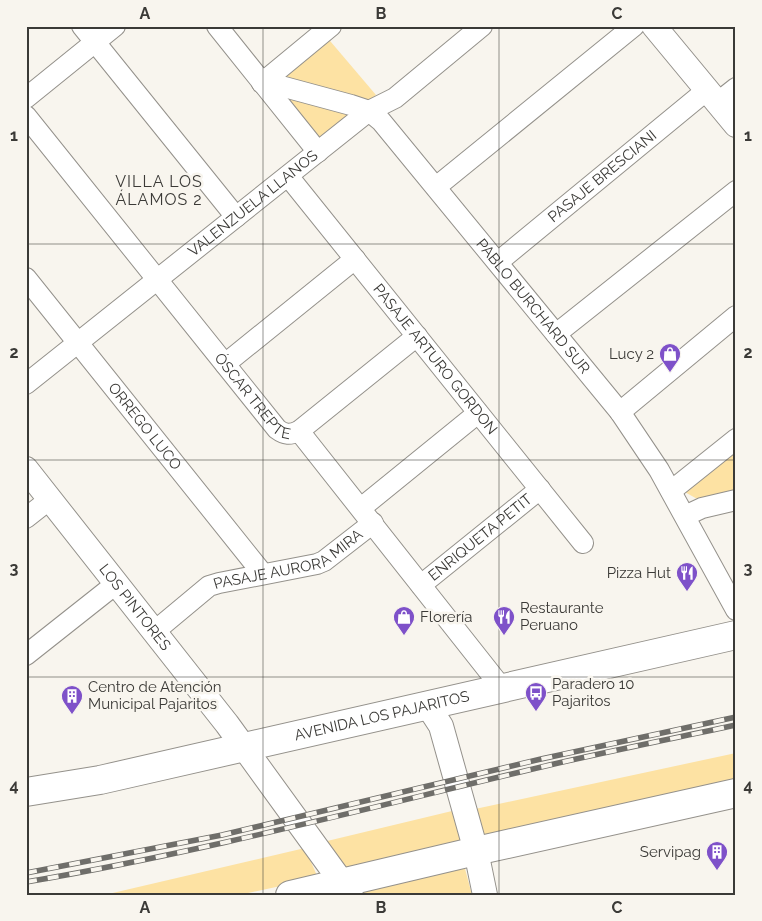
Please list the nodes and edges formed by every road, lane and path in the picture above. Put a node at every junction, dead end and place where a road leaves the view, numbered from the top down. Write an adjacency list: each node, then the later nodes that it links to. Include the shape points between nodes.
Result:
1 (82, 26): 8 (street)
2 (115, 26): 8 (street)
3 (217, 26): 9 (street)
4 (331, 26): 9 (street)
5 (482, 26): 13 (street, VALENZUELA LLANOS, via 395,98)
6 (634, 26): 18 (street)
7 (654, 26): 11 (street)
8 (95, 43): 12 (street); 20 (street)
9 (262, 83): 13 (street, PABLO BURCHARD SUR); 16 (street)
10 (736, 88): 11 (street, PASAJE BRESCIANI)
11 (712, 96): 15 (street); 22 (street, PASAJE BRESCIANI)
12 (26, 98)
13 (369, 111): 16 (street, VALENZUELA LLANOS); 18 (street, PABLO BURCHARD SUR, via 381,120)
14 (26, 116): 24 (street, ÓSCAR TREPTE)
15 (736, 125)
16 (318, 152): 17 (street, VALENZUELA LLANOS)
17 (288, 176): 20 (street, VALENZUELA LLANOS); 21 (street, PASAJE ARTURO GORDON)
18 (436, 187): 22 (street, PABLO BURCHARD SUR)
19 (736, 192): 26 (street)
20 (236, 217): 24 (street, VALENZUELA LLANOS)
21 (355, 259): 27 (street, PASAJE ARTURO GORDON); 29 (street)
22 (498, 262): 26 (street, PABLO BURCHARD SUR)
23 (26, 278): 28 (street, ORREGO LUCO)
24 (158, 280): 28 (street, VALENZUELA LLANOS); 29 (street, ÓSCAR TREPTE)
25 (736, 316): 31 (street)
26 (556, 334): 31 (street, PABLO BURCHARD SUR)
27 (416, 336): 32 (street, PASAJE ARTURO GORDON); 33 (street)
28 (77, 343): 30 (street, VALENZUELA LLANOS); 44 (street, ORREGO LUCO)
29 (225, 364): 33 (street, ÓSCAR TREPTE, via 277,429 286,434)
30 (26, 384)
31 (620, 412): 37 (street, PABLO BURCHARD SUR)
32 (478, 413): 36 (street, PASAJE ARTURO GORDON); 40 (street, PASAJE AURORA MIRA)
33 (298, 431): 40 (street, ÓSCAR TREPTE)
34 (736, 439): 37 (street)
35 (26, 469): 38 (street, LOS PINTORES)
36 (540, 489): 43 (street, PASAJE ARTURO GORDON); 46 (street, ENRIQUETA PETIT)
37 (672, 491): 41 (street, PABLO BURCHARD SUR)
38 (50, 499): 42 (street); 45 (street, LOS PINTORES)
39 (736, 500): 41 (street, via 702,508)
40 (367, 515): 44 (street, PASAJE AURORA MIRA, via 324,561); 46 (street, ÓSCAR TREPTE)
41 (685, 516): 47 (street, PABLO BURCHARD SUR)
42 (26, 518)
43 (583, 543)
44 (263, 574): 48 (street, PASAJE AURORA MIRA, via 208,586)
45 (117, 583): 48 (street, LOS PINTORES); 50 (street)
46 (421, 585): 51 (street, ÓSCAR TREPTE)
47 (736, 610)
48 (154, 631): 53 (street, LOS PINTORES)
49 (736, 635): 51 (main road, AVENIDA LOS PAJARITOS)
50 (26, 655)
51 (502, 688): 52 (main road, AVENIDA LOS PAJARITOS)
52 (428, 706): 53 (main road, AVENIDA LOS PAJARITOS); 56 (street, via 441,726)
53 (244, 747): 54 (main road, AVENIDA LOS PAJARITOS, via 100,780); 57 (street, LOS PINTORES)
54 (26, 792)
55 (736, 793): 56 (main road)
56 (476, 851): 57 (main road); 59 (street)
57 (344, 891): 58 (main road)
58 (290, 895)
59 (485, 895)

